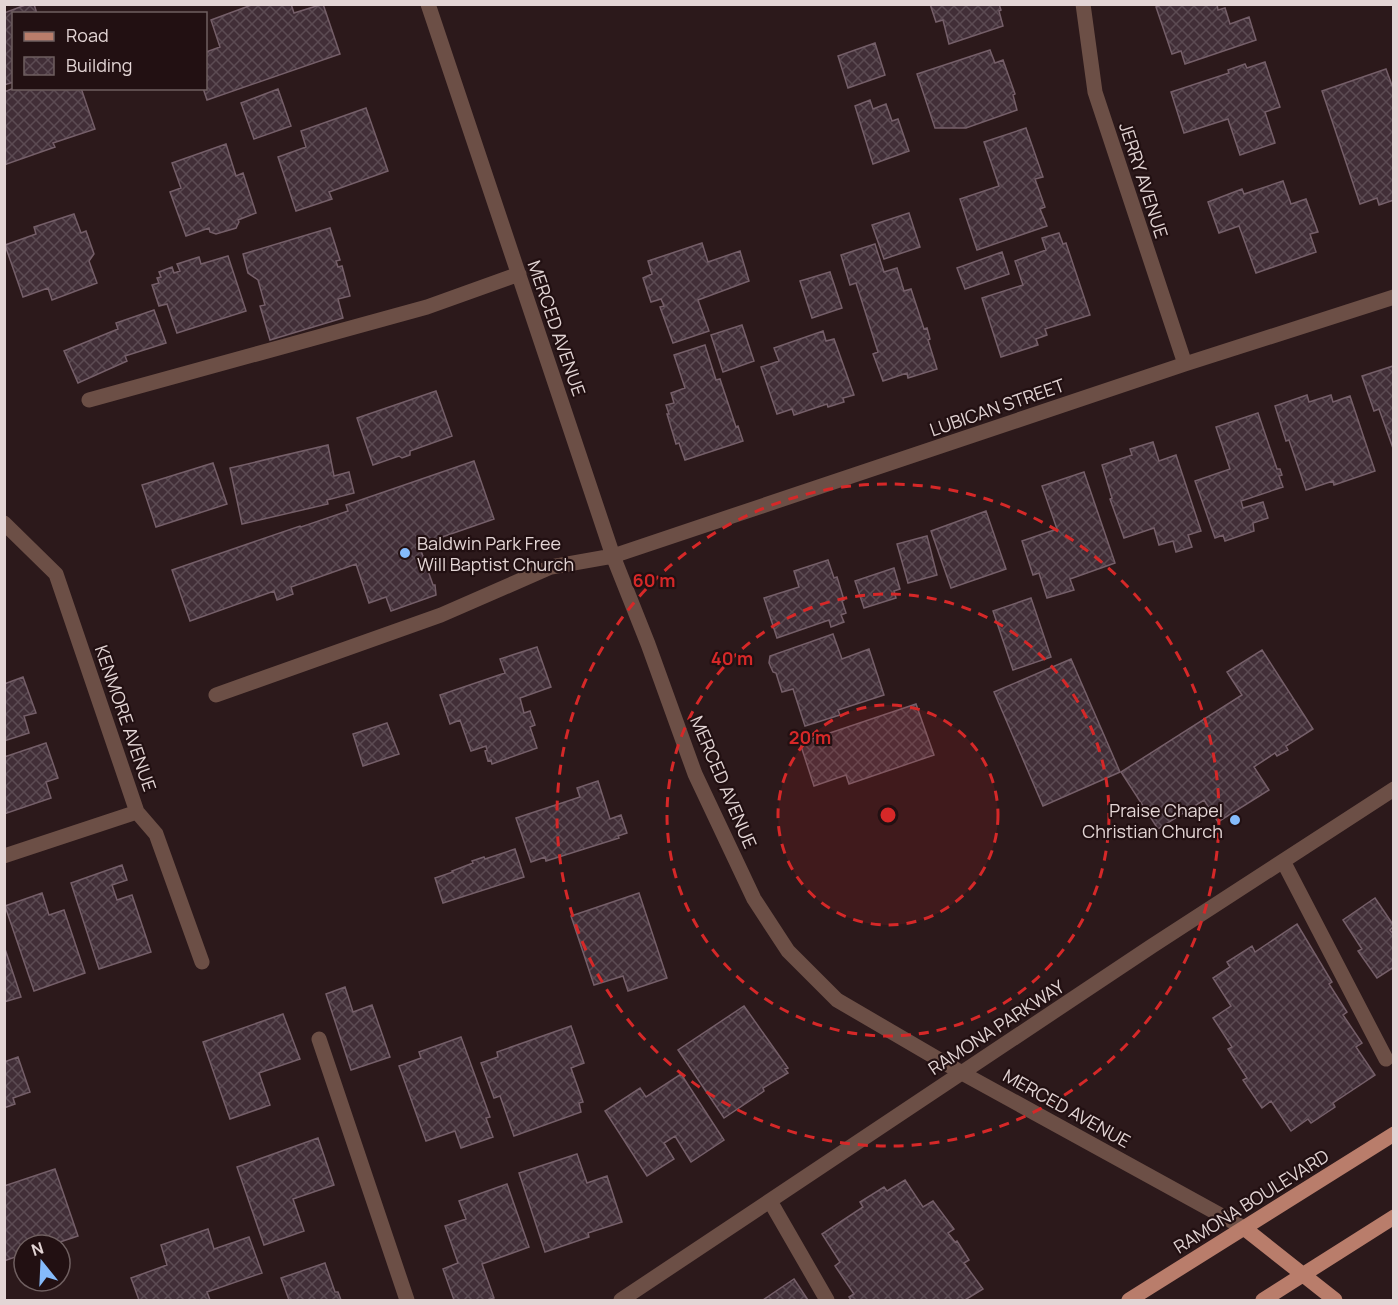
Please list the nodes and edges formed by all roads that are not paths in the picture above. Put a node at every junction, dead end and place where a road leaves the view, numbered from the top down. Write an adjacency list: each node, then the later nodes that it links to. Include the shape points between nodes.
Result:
1 (428, 4): 3 (street, MERCED AVENUE)
2 (1083, 4): 5 (street, JERRY AVENUE, via 1095,92)
3 (519, 274): 6 (street, via 427,307); 8 (street, MERCED AVENUE)
4 (1394, 297): 5 (street, LUBICAN STREET)
5 (1185, 364): 8 (street, LUBICAN STREET)
6 (89, 400)
7 (4, 523): 11 (street, KENMORE AVENUE, via 57,574)
8 (613, 556): 9 (street, LUBICAN STREET, via 551,567 441,615); 17 (street, MERCED AVENUE, via 696,774 754,899 788,951 837,1000)
9 (216, 694)
10 (1394, 789): 13 (street, RAMONA PARKWAY)
11 (137, 812): 12 (street, KENMORE AVENUE); 14 (street, via 156,834)
12 (4, 856)
13 (1283, 861): 16 (street); 17 (street, RAMONA PARKWAY)
14 (202, 962)
15 (319, 1039): 23 (street)
16 (1386, 1059)
17 (962, 1072): 19 (street, RAMONA PARKWAY); 21 (street, MERCED AVENUE)
18 (1394, 1134): 21 (main road, RAMONA BOULEVARD)
19 (770, 1201): 24 (street, RAMONA PARKWAY); 25 (street)
20 (1394, 1217): 22 (main road)
21 (1244, 1228): 22 (main road, MERCED AVENUE); 26 (main road, RAMONA BOULEVARD)
22 (1303, 1275): 27 (main road); 28 (main road, MERCED AVENUE)
23 (407, 1300)
24 (621, 1300)
25 (827, 1300)
26 (1129, 1300)
27 (1263, 1300)
28 (1335, 1300)

